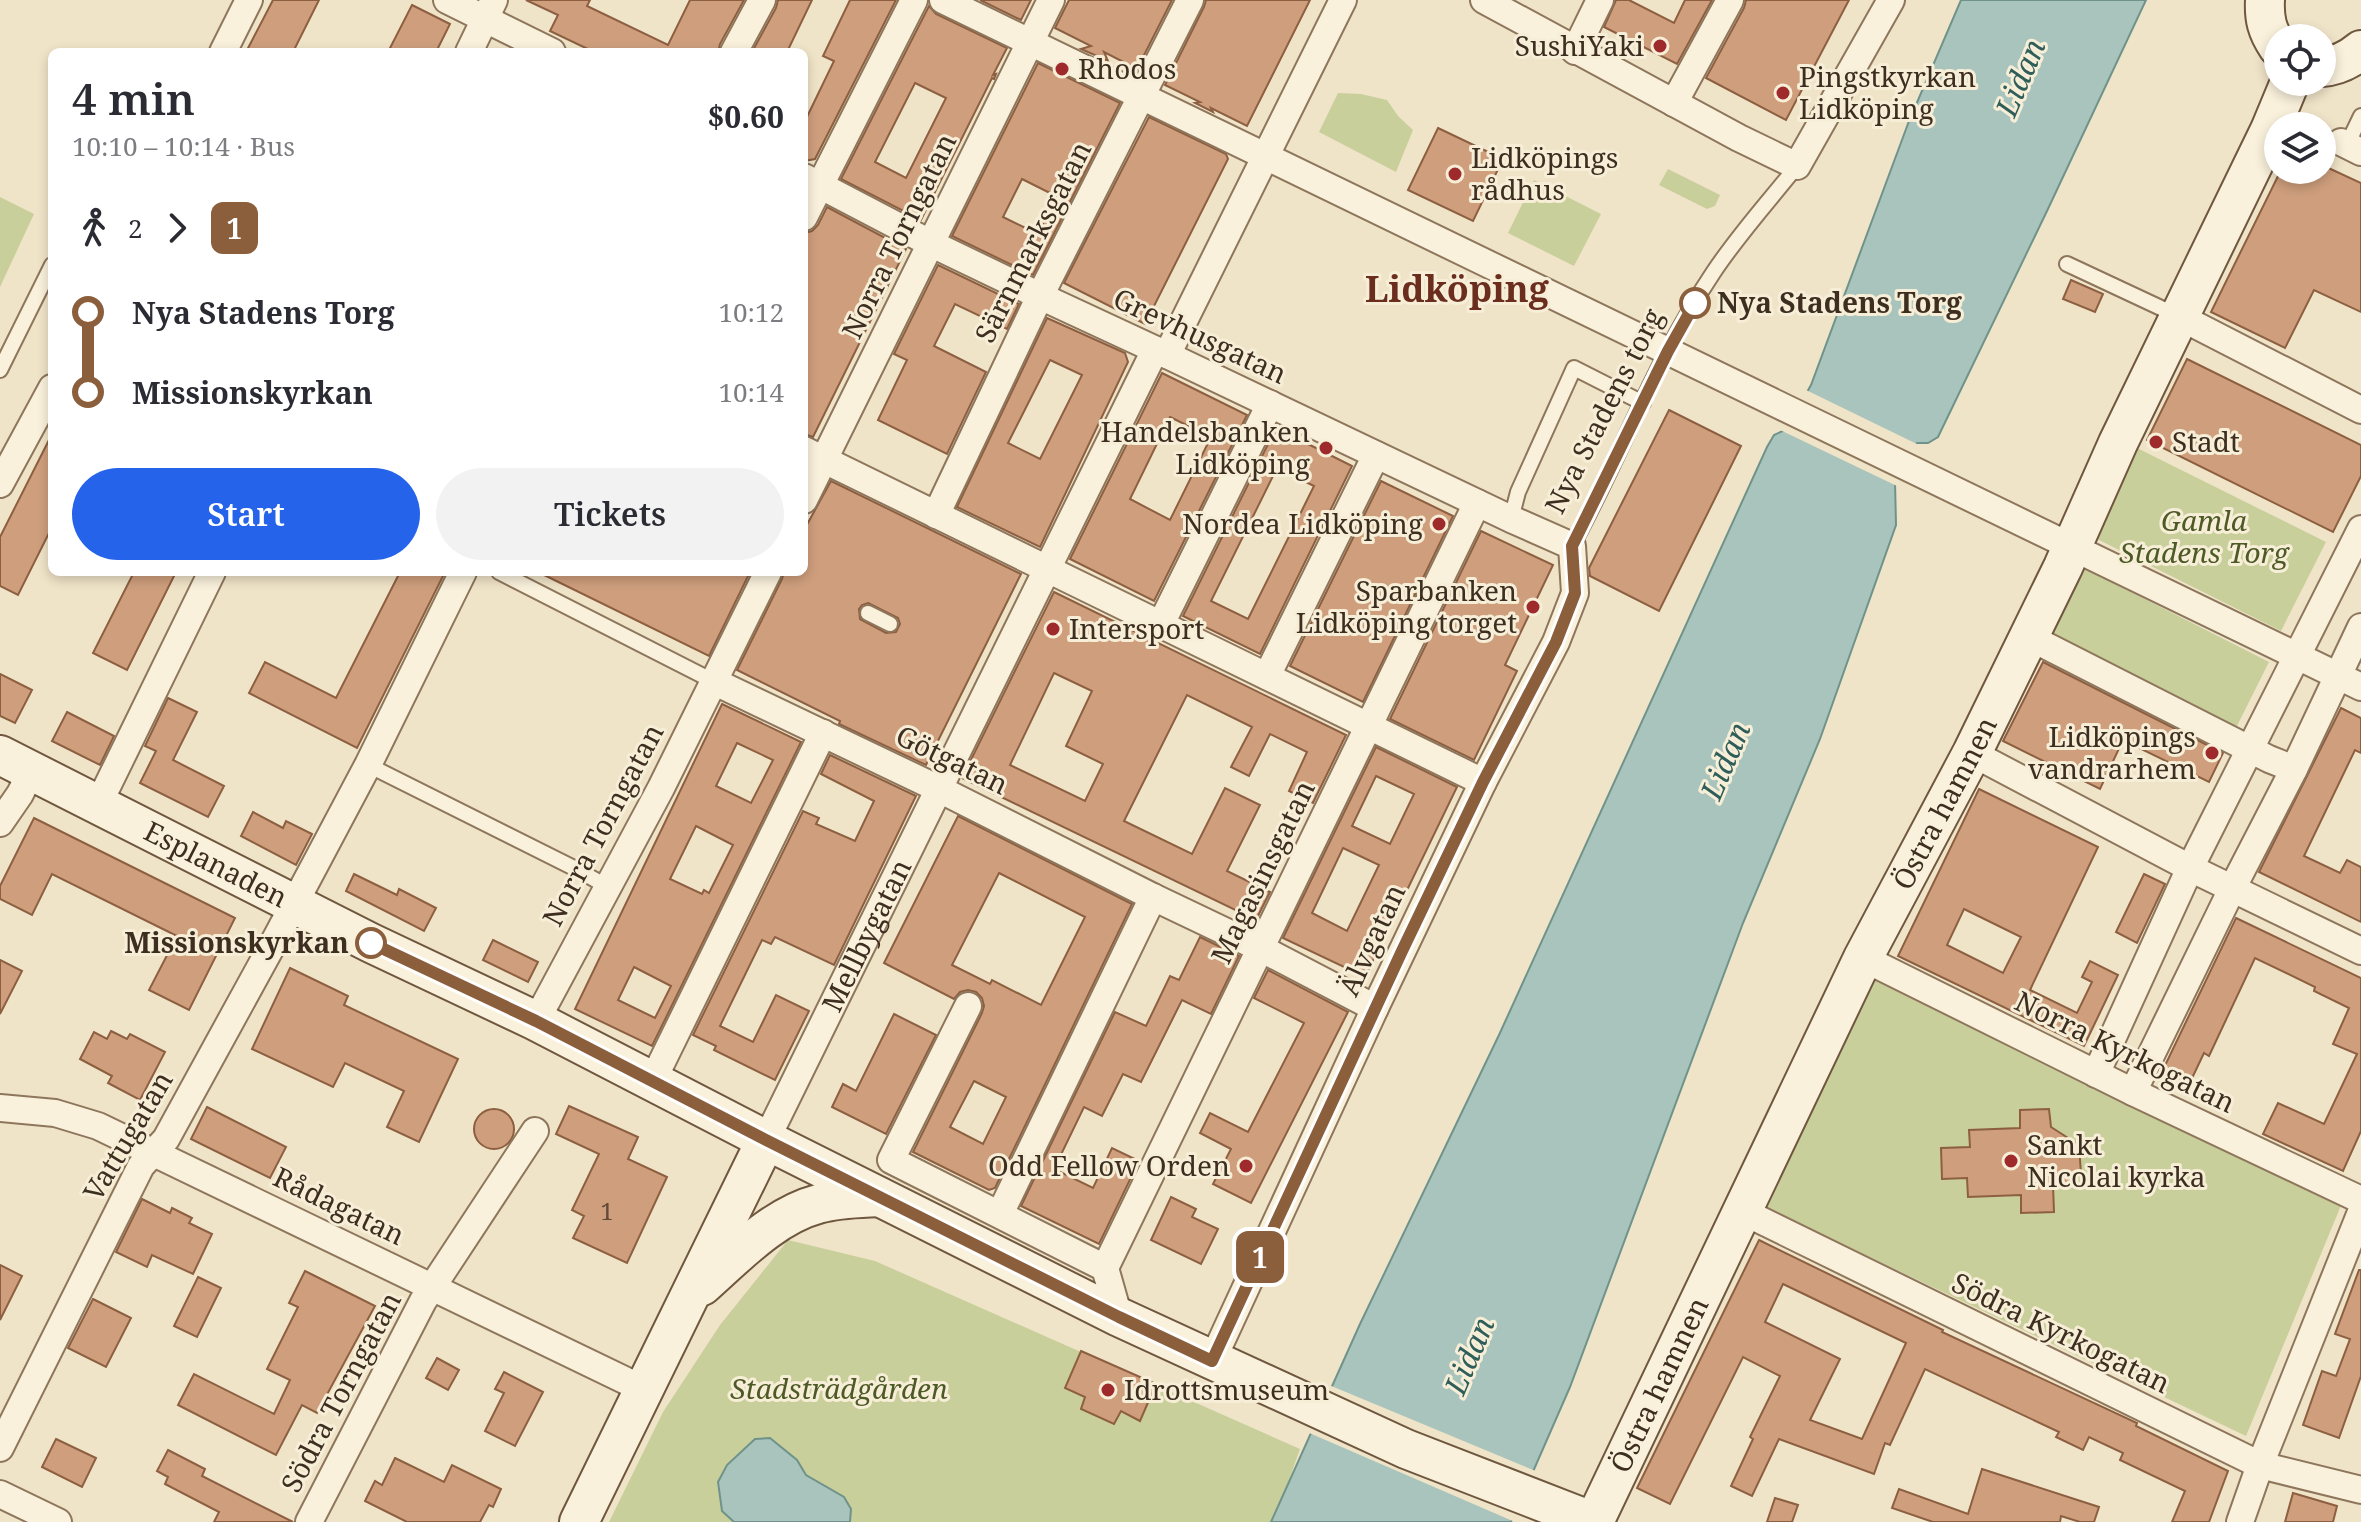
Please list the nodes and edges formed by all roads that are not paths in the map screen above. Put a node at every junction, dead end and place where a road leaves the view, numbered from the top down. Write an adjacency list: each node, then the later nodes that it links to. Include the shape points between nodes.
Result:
1 (249, 0): 17 (street)
2 (447, 0): 14 (street)
3 (762, 0): 20 (street)
4 (914, 0): 29 (street)
5 (943, 0): 16 (street)
6 (1051, 0): 16 (street, Norra Torngatan)
7 (1190, 0): 22 (street, Särnmarksgatan)
8 (1343, 0): 27 (street, Mellbygatan)
9 (1484, 0): 21 (street)
10 (1600, 0): 21 (street)
11 (1730, 0): 24 (street)
12 (1891, 0): 28 (street)
13 (2265, 0): 15 (street)
14 (490, 10): 18 (street); 19 (street)
15 (2266, 24)
16 (1030, 42): 22 (street); 30 (street, Norra Torngatan)
17 (225, 48)
18 (471, 48)
19 (546, 48)
20 (736, 48)
21 (1575, 51): 24 (street)
22 (1143, 96): 27 (street); 33 (street, Särnmarksgatan)
23 (2284, 96): 34 (street, Östra hamnen)
24 (1674, 103): 28 (street)
25 (2361, 116): 26 (lane)
26 (2349, 147)
27 (1271, 157): 35 (street); 36 (street, Mellbygatan)
28 (1797, 166): 35 (lane, Nya Stadens torg, via 1713,273)
29 (812, 181): 30 (street, Grevhusgatan)
30 (932, 244): 33 (street, Grevhusgatan); 42 (street, Norra Torngatan)
31 (2067, 264): 34 (lane)
32 (48, 273): 37 (lane)
33 (1040, 296): 36 (street, Grevhusgatan); 47 (street, Särnmarksgatan)
34 (2180, 317): 41 (street); 51 (street, Östra hamnen)
35 (1668, 351): 39 (lane, Nya Stadens torg); 51 (street)
36 (1161, 352): 40 (street, Grevhusgatan); 52 (street, Mellbygatan)
37 (0, 370)
38 (48, 395): 45 (street)
39 (1643, 403): 48 (lane, via 1574,368); 50 (lane, Nya Stadens torg)
40 (1270, 404): 43 (street, Grevhusgatan); 59 (street)
41 (2361, 410)
42 (814, 455): 44 (street, Norra Torngatan); 47 (street)
43 (1376, 455): 46 (street, Grevhusgatan); 63 (street)
44 (808, 482)
45 (0, 484)
46 (1477, 503): 48 (street, Grevhusgatan); 67 (street, Magasinsgatan)
47 (936, 515): 52 (street)
48 (1511, 519): 50 (street, Grevhusgatan)
49 (2361, 529): 62 (street)
50 (1572, 546): 74 (street, Älvgatan, via 1575,593 1556,642)
51 (2073, 546): 61 (street, Östra hamnen); 62 (street)
52 (1047, 570): 59 (street); 75 (street, Mellbygatan)
53 (210, 576): 76 (street)
54 (461, 576): 72 (street, Vattugatan)
55 (507, 576): 65 (lane, Götgatan)
56 (766, 576): 65 (street, Norra Torngatan)
57 (868, 613): 58 (lane)
58 (890, 624)
59 (1161, 624): 63 (street)
60 (2361, 627): 64 (street)
61 (2029, 637): 69 (street); 70 (street, Östra hamnen)
62 (2297, 656): 64 (street); 69 (street)
63 (1267, 676): 67 (street)
64 (2337, 676): 66 (street); 73 (street)
65 (713, 681): 68 (street, Götgatan); 79 (street, Norra Torngatan)
66 (2361, 687)
67 (1369, 726): 74 (street); 83 (street, Magasinsgatan)
68 (823, 733): 75 (street, Götgatan); 90 (street)
69 (2250, 749): 73 (street); 78 (street)
70 (1972, 753): 78 (street); 85 (street, Östra hamnen)
71 (15, 764): 76 (street, Esplanaden); 77 (street, via 20,794)
72 (368, 765): 79 (lane); 82 (street, Vattugatan)
73 (2294, 769): 80 (street)
74 (1483, 782): 87 (street, Älvgatan)
75 (939, 789): 81 (street, Götgatan); 94 (street, Mellbygatan)
76 (98, 805): 82 (street, Esplanaden)
77 (0, 823)
78 (2190, 868): 80 (street); 89 (street)
79 (608, 887): 88 (street, Norra Torngatan)
80 (2232, 889): 84 (street); 91 (street)
81 (1153, 897): 83 (street, Götgatan); 100 (street)
82 (295, 903): 88 (street, Esplanaden); 95 (street, Vattugatan, via 166,1139)
83 (1262, 949): 87 (street, Götgatan); 101 (street, Magasinsgatan)
84 (2361, 951)
85 (1863, 958): 89 (street, Norra Kyrkogatan); 98 (street, Östra hamnen)
86 (968, 1006): 100 (street, via 891,1160)
87 (1375, 1008): 105 (street, Älvgatan)
88 (536, 1021): 90 (street, Esplanaden)
89 (2096, 1074): 91 (street, Norra Kyrkogatan)
90 (652, 1082): 94 (street, Esplanaden)
91 (2133, 1092): 97 (street, Norra Kyrkogatan)
92 (0, 1108): 95 (street, Rådagatan, via 72,1117)
93 (535, 1131): 102 (street, Södra Torngatan)
94 (766, 1140): 96 (street, Esplanaden); 103 (street, Mellbygatan)
95 (153, 1151): 102 (street, Rådagatan); 107 (street, Vattugatan)
96 (879, 1197): 103 (street, via 819,1203 797,1211); 104 (street, Esplanaden)
97 (2361, 1200)
98 (1742, 1211): 108 (street, Södra Kyrkogatan); 114 (street, Östra hamnen)
99 (2361, 1212): 108 (street)
100 (1000, 1214): 101 (street)
101 (1105, 1268): 104 (street)
102 (433, 1287): 106 (street, Rådagatan); 112 (street, Södra Torngatan)
103 (688, 1298): 106 (street, Mellbygatan)
104 (1119, 1317): 105 (street, Esplanaden)
105 (1212, 1361): 114 (street, Esplanaden, via 1406,1449)
106 (643, 1389): 113 (street, Mellbygatan)
107 (0, 1448)
108 (2260, 1465): 109 (street, Södra Kyrkogatan); 115 (street)
109 (2361, 1490)
110 (0, 1494): 111 (street)
111 (58, 1522)
112 (309, 1522)
113 (579, 1522)
114 (1594, 1522)
115 (2240, 1522)

